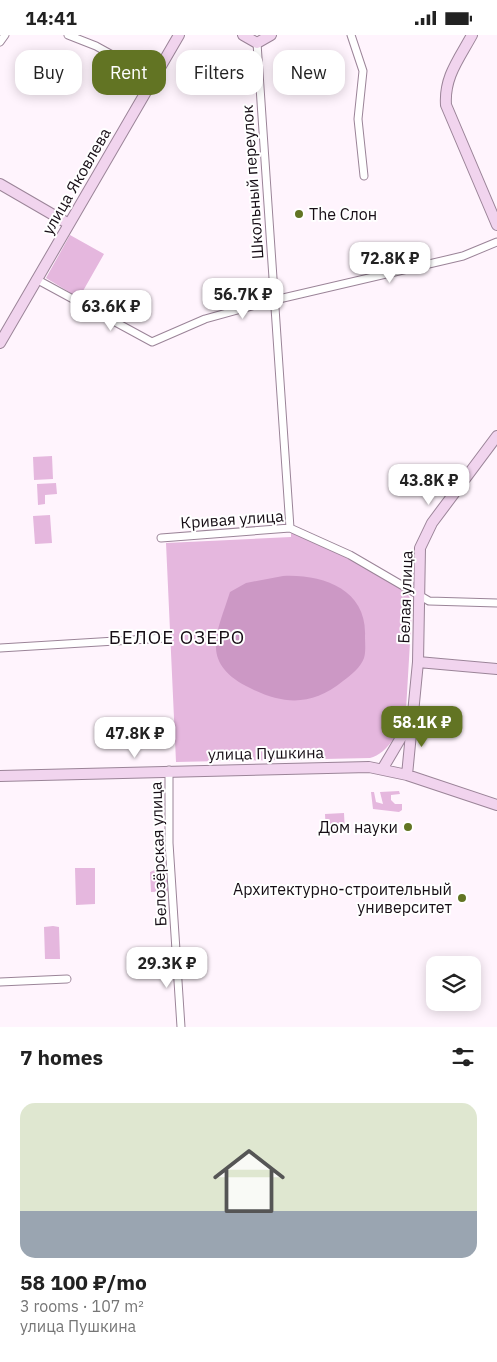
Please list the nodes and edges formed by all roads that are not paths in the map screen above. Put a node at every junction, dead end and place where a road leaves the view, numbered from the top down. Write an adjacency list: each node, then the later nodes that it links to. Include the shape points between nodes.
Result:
1 (5, 35): 8 (street)
2 (68, 35): 10 (street)
3 (179, 35): 11 (main road, улица Яковлева)
4 (244, 35): 9 (main road)
5 (271, 35): 9 (main road)
6 (351, 35): 13 (street, via 363,71 358,119)
7 (472, 35): 16 (main road, via 448,79 446,105)
8 (0, 42)
9 (257, 43): 19 (street, Школьный переулок)
10 (103, 50)
11 (166, 57)
12 (144, 95): 15 (main road, улица Яковлева)
13 (364, 175)
14 (0, 184): 15 (main road)
15 (69, 224): 18 (main road, улица Яковлева)
16 (497, 225)
17 (497, 241): 19 (street, via 463,256)
18 (36, 279): 19 (street, via 152,342 205,319); 20 (main road, улица Яковлева)
19 (275, 300): 22 (street, Школьный переулок)
20 (0, 343)
21 (497, 436): 24 (main road, Белая улица, via 424,536 418,566)
22 (290, 528): 23 (street, Кривая улица); 24 (street, Кривая улица, via 350,555)
23 (161, 538)
24 (418, 596): 25 (street, Кривая улица, via 429,601); 28 (main road, Белая улица)
25 (497, 603)
26 (165, 638): 27 (street)
27 (0, 647)
28 (418, 662): 29 (main road); 30 (main road)
29 (497, 669)
30 (411, 720): 31 (main road); 33 (main road)
31 (383, 769): 32 (main road, улица Пушкина, via 354,766); 33 (main road, улица Пушкина)
32 (169, 771): 34 (main road, улица Пушкина); 38 (street, Белозёрская улица, via 168,814)
33 (408, 775): 35 (main road, улица Пушкина)
34 (0, 776)
35 (497, 805)
36 (67, 979): 37 (street)
37 (0, 982)
38 (181, 1027)

